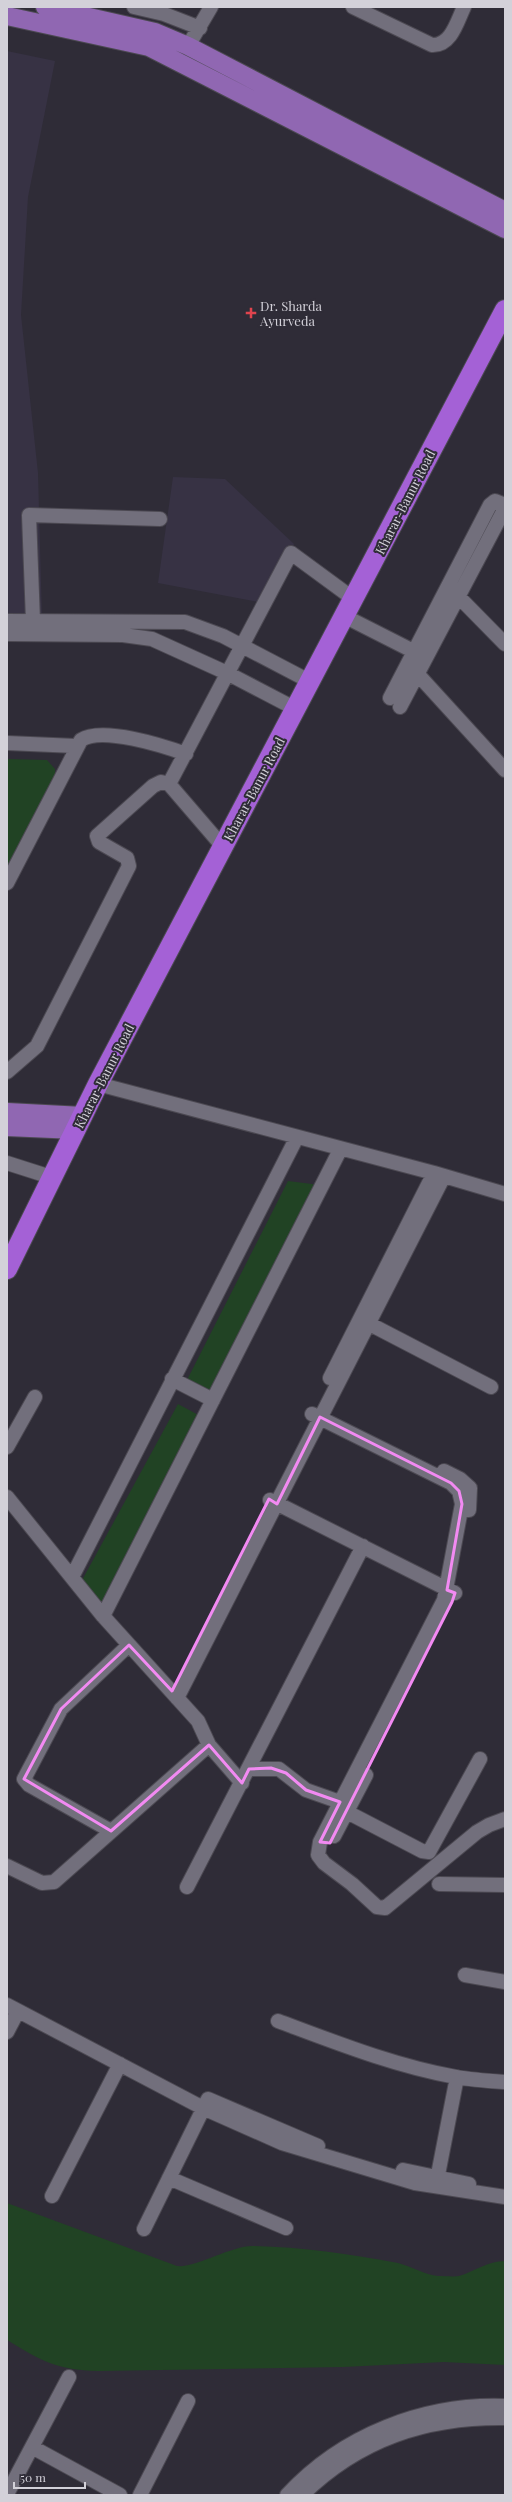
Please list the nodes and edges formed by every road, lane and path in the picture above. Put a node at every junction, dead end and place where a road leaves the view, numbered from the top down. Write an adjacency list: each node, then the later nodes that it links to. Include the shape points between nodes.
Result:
1 (45, 7): 8 (main road, via 155,32)
2 (134, 7): 7 (street, via 164,14)
3 (211, 7): 7 (street)
4 (464, 7): 5 (street, via 445,43 439,46 432,45)
5 (360, 9)
6 (7, 16): 10 (main road, via 149,47)
7 (200, 28): 8 (street)
8 (188, 46): 9 (main road)
9 (505, 211)
10 (505, 229)
11 (505, 310): 16 (highway, Kharar-Banur Road)
12 (505, 505): 15 (street, via 498,501 492,503)
13 (505, 508): 15 (street)
14 (160, 519): 18 (street, via 29,516)
15 (453, 591): 20 (street); 22 (street); 22 (street)
16 (350, 608): 21 (street, via 291,553); 22 (street); 24 (highway, Kharar-Banur Road)
17 (7, 621): 18 (street)
18 (33, 621): 21 (street, via 185,622 211,630)
19 (7, 634): 23 (street, via 139,637 172,647)
20 (505, 644)
21 (241, 646): 23 (street); 24 (street)
22 (414, 664): 25 (street); 30 (street)
23 (227, 673): 26 (street); 29 (street)
24 (310, 682): 26 (highway, Kharar-Banur Road)
25 (395, 703)
26 (296, 709): 32 (highway, Kharar-Banur Road)
27 (7, 744): 28 (street)
28 (76, 746): 29 (street, via 90,736 131,738 153,742); 33 (street)
29 (186, 754): 31 (street)
30 (505, 770)
31 (169, 784): 32 (street); 34 (street, via 161,782 153,786 97,836 99,842 127,858 129,866 37,1046)
32 (224, 848): 35 (highway, Kharar-Banur Road)
33 (7, 884)
34 (7, 1072)
35 (98, 1084): 37 (highway, Kharar-Banur Road); 39 (street)
36 (7, 1112): 37 (main road)
37 (79, 1123): 38 (main road); 43 (highway, Kharar-Banur Road)
38 (7, 1127)
39 (297, 1137): 40 (street); 47 (street)
40 (340, 1150): 42 (street); 50 (street)
41 (7, 1163): 43 (street)
42 (439, 1175): 44 (street); 46 (street)
43 (54, 1178): 45 (highway, Kharar-Banur Road)
44 (505, 1194)
45 (7, 1269)
46 (365, 1322): 48 (street); 51 (street)
47 (172, 1379): 50 (street); 56 (street)
48 (491, 1387)
49 (35, 1397): 52 (street)
50 (213, 1400): 58 (street)
51 (318, 1412): 54 (street); 57 (street, via 460,1479 470,1488 470,1501)
52 (7, 1446)
53 (7, 1497): 56 (street)
54 (273, 1501): 55 (street); 60 (street)
55 (362, 1546): 57 (street); 63 (street)
56 (72, 1577): 58 (street)
57 (451, 1592): 65 (street, via 447,1614)
58 (103, 1616): 59 (street)
59 (129, 1645): 60 (street); 67 (street, via 61,1709 24,1779 29,1785)
60 (174, 1694): 61 (street, via 198,1721)
61 (209, 1745): 64 (street); 67 (street)
62 (480, 1758): 65 (street, via 430,1852 422,1851)
63 (249, 1769): 64 (street); 65 (street, via 279,1769 306,1790)
64 (242, 1783): 71 (street)
65 (344, 1807): 66 (street, via 320,1842 320,1860 381,1909 390,1906 477,1832)
66 (505, 1819)
67 (111, 1832): 68 (street, via 54,1882 42,1883)
68 (7, 1866)
69 (439, 1884): 70 (street)
70 (505, 1885)
71 (187, 1887)
72 (465, 1975): 73 (street)
73 (505, 1982)
74 (12, 2008): 76 (street); 77 (street)
75 (278, 2021): 78 (street, via 375,2056)
76 (7, 2032)
77 (120, 2064): 80 (street); 84 (street)
78 (457, 2077): 79 (street); 82 (street)
79 (505, 2082)
80 (203, 2108): 81 (street); 82 (street, via 210,2098 320,2147)
81 (169, 2178): 86 (street); 87 (street)
82 (437, 2182): 83 (street); 85 (street)
83 (505, 2188)
84 (52, 2196)
85 (505, 2197)
86 (286, 2228)
87 (144, 2229)
88 (69, 2376): 92 (street)
89 (188, 2401): 96 (street)
90 (505, 2406): 94 (street, via 459,2407 407,2419 383,2428 319,2465)
91 (505, 2418): 94 (street, via 473,2418 416,2427 363,2449 314,2483)
92 (32, 2447): 93 (street); 95 (street)
93 (7, 2494)
94 (293, 2494)
95 (120, 2495)
96 (140, 2495)

